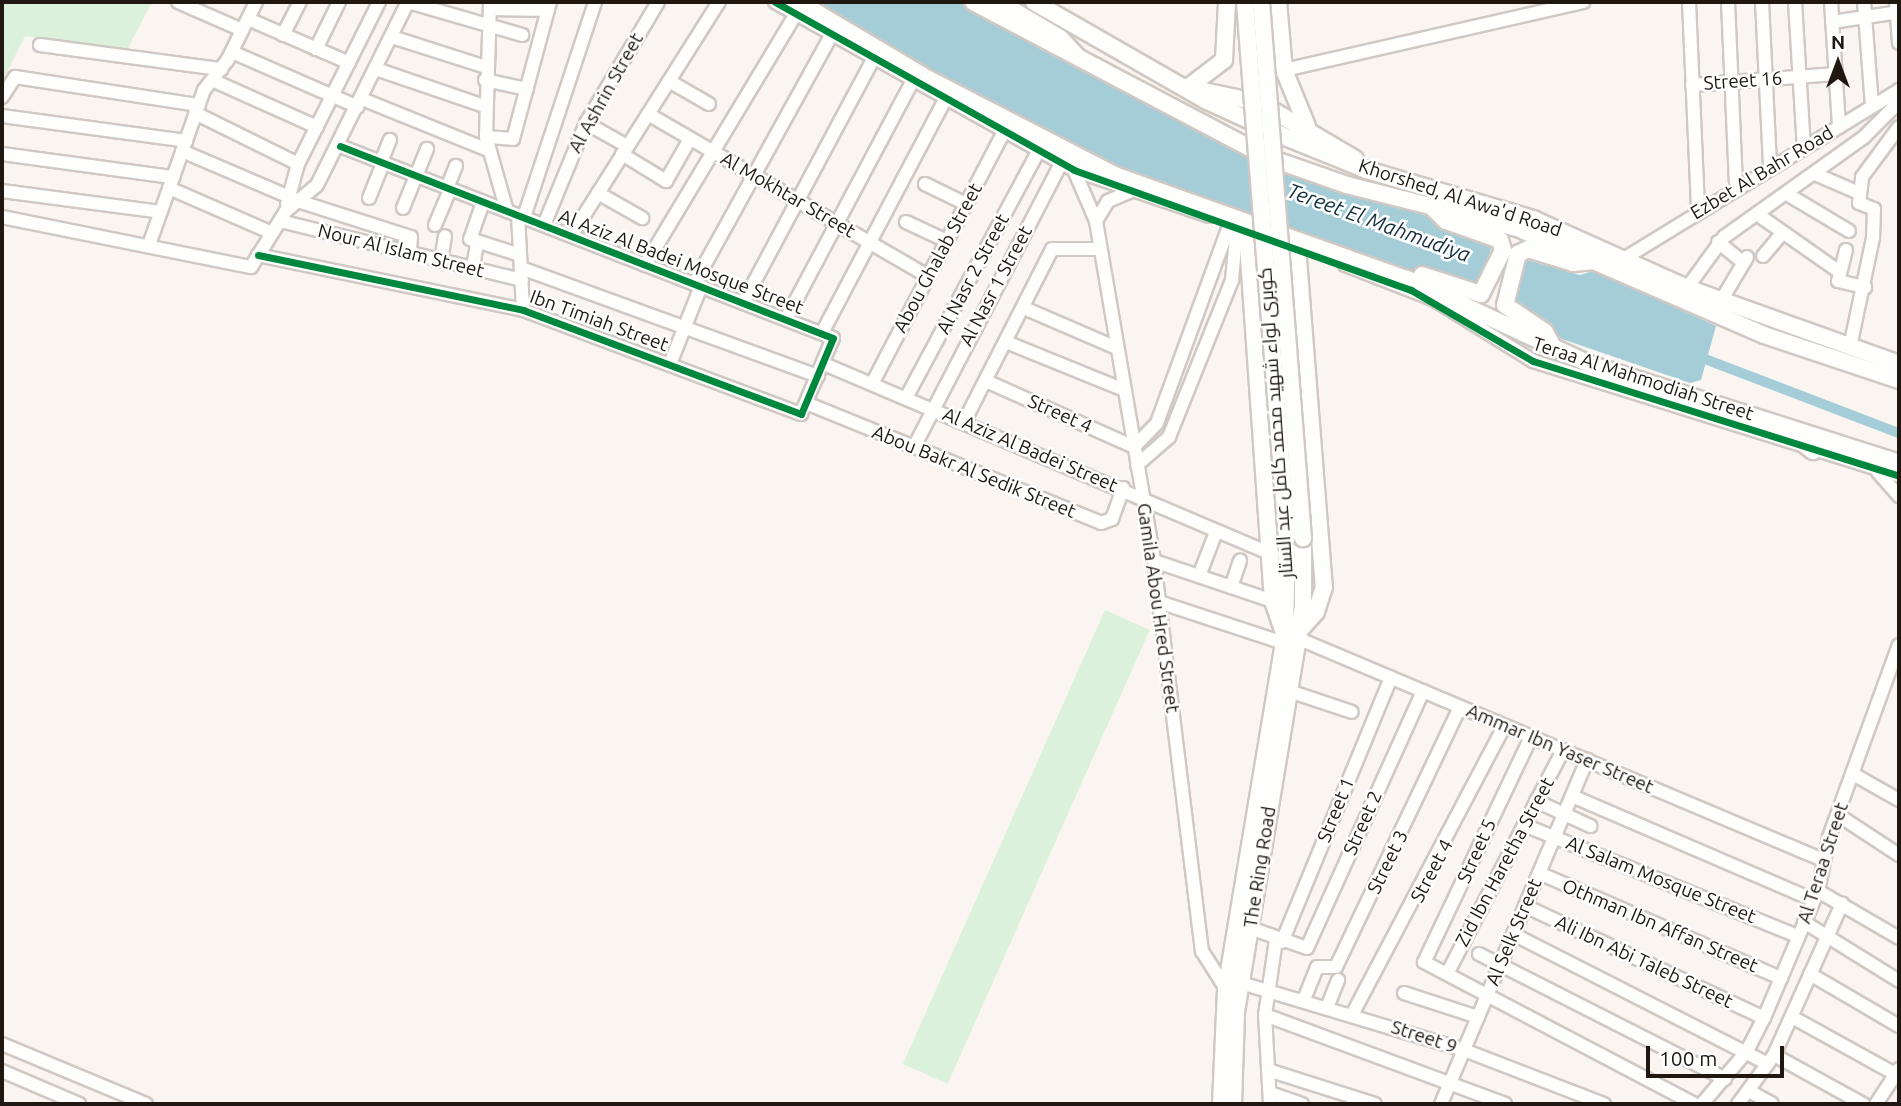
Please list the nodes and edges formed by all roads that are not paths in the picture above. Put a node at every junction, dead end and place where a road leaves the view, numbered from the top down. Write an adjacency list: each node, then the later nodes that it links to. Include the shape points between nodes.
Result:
1 (178, 2): 31 (street)
2 (256, 2): 31 (street)
3 (300, 2): 33 (street)
4 (339, 2): 39 (street)
5 (379, 2): 42 (street)
6 (408, 2): 32 (street); 36 (street)
7 (596, 2): 116 (street)
8 (658, 2): 69 (street, Al Ashrin Street)
9 (719, 2): 52 (street)
10 (775, 2): 27 (street, Teraa Al Mahmodiah Street)
11 (973, 2): 43 (main road, Khorshed, Al Awa'd Road)
12 (999, 2): 43 (main road, via 1060,38)
13 (1034, 2): 56 (main road, Khorshed, Al Awa'd Road)
14 (1227, 2): 56 (main road, via 1224,60 1203,81)
15 (1245, 2): 192 (main road, كوبرى لواء شهيد محمد كامل عبد الستار, bridge)
16 (1261, 2): 192 (main road, كوبرى لواء شهيد محمد كامل عبد الستار, bridge)
17 (1278, 2): 46 (main road)
18 (1583, 2): 46 (street)
19 (1689, 2): 55 (street)
20 (1727, 2): 54 (street)
21 (1762, 2): 50 (street)
22 (1795, 2): 49 (street)
23 (1831, 2): 30 (street)
24 (1864, 2): 29 (street)
25 (490, 6): 26 (street); 32 (street)
26 (549, 6): 57 (street)
27 (797, 8): 35 (street, Teraa Al Mahmodiah Street); 84 (street); 151 (main road, via 1083,162)
28 (1897, 9): 29 (street); 37 (street)
29 (1865, 17): 30 (street); 65 (street)
30 (1832, 22): 48 (street)
31 (245, 24): 33 (street); 40 (street)
32 (491, 30): 34 (street); 47 (street)
33 (284, 35): 39 (street)
34 (522, 35)
35 (831, 36): 41 (street, Teraa Al Mahmodiah Street); 95 (street)
36 (392, 37): 45 (street); 47 (street)
37 (1899, 43)
38 (40, 45): 44 (street)
39 (316, 49): 42 (street)
40 (232, 52): 44 (street); 59 (street)
41 (872, 61): 53 (street, Teraa Al Mahmodiah Street); 107 (street)
42 (349, 63): 59 (street)
43 (1083, 65): 111 (main road, Khorshed, Al Awa'd Road, via 1266,158)
44 (221, 69): 51 (street)
45 (376, 69): 62 (street); 64 (street)
46 (1284, 70): 70 (main road)
47 (486, 74): 57 (street); 64 (street)
48 (1836, 74): 49 (street, Street 16); 72 (street)
49 (1800, 76): 50 (street, Street 16); 80 (street)
50 (1766, 79): 54 (street, Street 16); 90 (street)
51 (212, 80): 66 (street); 71 (street)
52 (668, 81): 63 (street); 67 (street)
53 (912, 82): 61 (street, Teraa Al Mahmodiah Street); 122 (street)
54 (1731, 82): 55 (street, Street 16); 99 (street)
55 (1692, 85): 113 (street)
56 (1183, 87): 70 (main road, via 1238,95); 92 (main road, Khorshed, Al Awa'd Road)
57 (527, 89): 77 (street, via 513,139)
58 (1899, 91): 65 (street, Ezbet Al Bahr Road); 93 (street, Ezbet Al Bahr Road, via 1893,108)
59 (332, 96): 62 (street); 71 (street)
60 (2, 97): 66 (street, via 15,76)
61 (945, 100): 74 (street, Teraa Al Mahmodiah Street); 134 (street)
62 (360, 103): 77 (street); 79 (street)
63 (709, 104)
64 (484, 106): 77 (street)
65 (1872, 107): 72 (street, Ezbet Al Bahr Road)
66 (197, 109): 78 (street); 88 (street)
67 (648, 114): 75 (street, Al Mokhtar Street); 82 (street)
68 (2, 116): 78 (street)
69 (586, 123): 82 (street); 123 (street, Al Ashrin Street)
70 (1307, 126): 92 (main road)
71 (317, 127): 88 (street)
72 (1839, 127): 80 (street, Ezbet Al Bahr Road)
73 (1899, 127): 106 (street, via 1867,165)
74 (1004, 131): 83 (street, Teraa Al Mahmodiah Street); 110 (street, Abou Ghalab Street)
75 (691, 139): 82 (street, via 666,181); 84 (street, Al Mokhtar Street)
76 (390, 140): 86 (street)
77 (487, 143): 116 (street)
78 (184, 146): 96 (street); 104 (street)
79 (340, 146): 86 (street, Al Aziz Al Badei Mosque Street); 108 (street)
80 (1804, 148): 90 (street, Ezbet Al Bahr Road)
81 (427, 149): 94 (street)
82 (625, 150): 102 (street)
83 (1039, 150): 87 (street, Teraa Al Mahmodiah Street); 176 (street, Al Nasr 2 Street)
84 (713, 152): 95 (street, Al Mokhtar Street); 146 (street)
85 (2, 154): 96 (street)
86 (382, 162): 94 (street, Al Aziz Al Badei Mosque Street); 105 (street)
87 (1061, 163): 91 (street, Teraa Al Mahmodiah Street); 178 (street, Al Nasr 1 Street)
88 (298, 164): 104 (street)
89 (456, 166): 98 (street)
90 (1770, 168): 99 (street, Ezbet Al Bahr Road)
91 (1074, 170): 101 (street, Teraa Al Mahmodiah Street); 120 (street, Gamila Abou Hred Street)
92 (1367, 170): 142 (main road, Khorshed, Al Awa'd Road, via 1533,219)
93 (1815, 174): 103 (street, Ezbet Al Bahr Road); 106 (street)
94 (416, 176): 98 (street, Al Aziz Al Badei Mosque Street); 112 (street)
95 (754, 176): 107 (street, Al Mokhtar Street); 152 (street)
96 (171, 182): 114 (street); 127 (street)
97 (925, 184): 110 (street)
98 (449, 188): 109 (street, Al Aziz Al Badei Mosque Street); 124 (street)
99 (1736, 188): 113 (street, Ezbet Al Bahr Road)
100 (2, 191): 114 (street)
101 (1129, 192): 120 (street, via 1108,201); 125 (street, Teraa Al Mahmodiah Street)
102 (598, 193): 119 (street); 130 (street)
103 (1787, 194): 115 (street, Ezbet Al Bahr Road); 126 (street)
104 (287, 196): 108 (street); 117 (street)
105 (369, 198)
106 (1860, 199): 153 (street, via 1874,209)
107 (797, 201): 122 (street, Al Mokhtar Street); 157 (street)
108 (301, 202): 117 (street); 139 (street, via 411,237)
109 (483, 202): 116 (street, Al Aziz Al Badei Mosque Street); 132 (street, via 470,238)
110 (966, 204): 131 (street, Abou Ghalab Street)
111 (1430, 205): 140 (main road, via 1446,221 1500,240); 145 (main road, Khorshed, Al Awa'd Road, via 1517,228)
112 (403, 208)
113 (1698, 211): 142 (street, Ezbet Al Bahr Road)
114 (161, 212): 135 (street)
115 (1757, 214): 128 (street); 133 (street, Ezbet Al Bahr Road)
116 (516, 215): 123 (street, Al Aziz Al Badei Mosque Street); 148 (street)
117 (283, 216): 127 (street); 139 (street, Nour Al Islam Street)
118 (2, 217): 135 (street, Ibn Timiah Street)
119 (642, 218)
120 (1096, 221): 137 (street, Gamila Abou Hred Street)
121 (906, 222): 131 (street)
122 (837, 224): 134 (street, Al Mokhtar Street); 160 (street)
123 (544, 225): 130 (street, Al Aziz Al Badei Mosque Street)
124 (435, 226)
125 (1238, 226): 136 (street, Teraa Al Mahmodiah Street); 161 (main road); 182 (street, via 1157,423); 185 (street, via 1232,280 1169,438)
126 (1849, 231)
127 (272, 233): 143 (street)
128 (1783, 233): 141 (street); 149 (street)
129 (444, 236): 144 (street)
130 (571, 236): 146 (street, Al Aziz Al Badei Mosque Street)
131 (947, 241): 150 (street, Abou Ghalab Street)
132 (477, 242): 147 (street); 148 (street)
133 (1718, 242): 154 (street, Ezbet Al Bahr Road); 156 (street, via 1745,259)
134 (870, 243): 150 (street, Al Mokhtar Street); 164 (street)
135 (149, 244): 143 (street, Ibn Timiah Street)
136 (1297, 246): 162 (main road); 183 (street, Teraa Al Mahmodiah Street, via 1433,299 1533,361)
137 (1099, 249): 158 (street, via 1052,249); 167 (street, Gamila Abou Hred Street)
138 (1846, 250): 149 (street)
139 (410, 253): 144 (street, Nour Al Islam Street)
140 (1510, 253): 145 (main road, via 1528,249 1573,263); 155 (main road)
141 (1763, 256)
142 (1625, 258): 154 (main road, Khorshed, Al Awa'd Road)
143 (255, 261): 159 (street, Ibn Timiah Street)
144 (441, 261): 147 (street, Nour Al Islam Street)
145 (1595, 261): 172 (main road, Khorshed, Al Awa'd Road, via 1764,335)
146 (645, 265): 152 (street, Al Aziz Al Badei Mosque Street)
147 (473, 268): 148 (street, Nour Al Islam Street)
148 (521, 268): 159 (street); 163 (street, Al Aziz Al Badei Street)
149 (1839, 271): 153 (street, via 1841,282)
150 (928, 276): 174 (street, Abou Ghalab Street)
151 (1407, 279): 155 (main road, via 1426,276 1475,294); 168 (main road)
152 (698, 285): 157 (street, Al Aziz Al Badei Mosque Street); 163 (street)
153 (1865, 287): 166 (street)
154 (1687, 288): 156 (main road, Khorshed, Al Awa'd Road)
155 (1496, 291): 168 (main road, via 1507,309 1545,332)
156 (1721, 301): 166 (main road, Khorshed, Al Awa'd Road)
157 (743, 303): 160 (street, Al Aziz Al Badei Mosque Street)
158 (1024, 308): 165 (street); 167 (street)
159 (523, 310): 169 (street, Ibn Timiah Street)
160 (786, 319): 164 (street, Al Aziz Al Badei Mosque Street)
161 (1255, 325): 162 (main road, via 1281,316); 193 (main road)
162 (1306, 327): 200 (main road, via 1324,587 1316,612)
163 (685, 328): 169 (street); 171 (street, Al Aziz Al Badei Street)
164 (827, 335): 171 (street)
165 (1006, 342): 173 (street); 175 (street)
166 (1850, 347): 170 (main road, Khorshed, Al Awa'd Road)
167 (1116, 348): 175 (street, Gamila Abou Hred Street)
168 (1554, 349): 180 (main road)
169 (670, 364): 177 (street, Ibn Timiah Street, via 798,415)
170 (1899, 364)
171 (821, 370): 174 (street, Al Aziz Al Badei Street); 177 (street)
172 (1899, 380)
173 (986, 381): 179 (street); 182 (street, Street 4)
174 (872, 384): 176 (street, Al Aziz Al Badei Street)
175 (1124, 390): 182 (street, Gamila Abou Hred Street)
176 (906, 398): 178 (street, Al Aziz Al Badei Street)
177 (806, 403): 181 (street, Abou Bakr Al Sedik Street)
178 (931, 409): 179 (street, Al Aziz Al Badei Street); 181 (street, Al Nasr 1 Street)
179 (964, 422): 188 (street, Al Aziz Al Badei Street)
180 (1781, 426): 183 (main road); 184 (main road)
181 (915, 447): 188 (street, Abou Bakr Al Sedik Street, via 1101,523 1112,519)
182 (1134, 447): 185 (street, Gamila Abou Hred Street)
183 (1813, 451): 186 (street, Teraa Al Mahmodiah Street)
184 (1899, 463)
185 (1138, 465): 190 (street, Gamila Abou Hred Street)
186 (1878, 472): 187 (street, Teraa Al Mahmodiah Street); 189 (street)
187 (1899, 476)
188 (1123, 488): 190 (street, Al Aziz Al Badei Street)
189 (1899, 496)
190 (1144, 500): 191 (street, Al Aziz Al Badei Street); 194 (street, Gamila Abou Hred Street)
191 (1216, 532): 193 (street, Al Aziz Al Badei Street); 196 (street)
192 (1295, 538): 200 (main road, كوبرى لواء شهيد محمد كامل عبد الستار, via 1306,584)
193 (1273, 555): 198 (main road)
194 (1154, 561): 196 (street); 199 (street, Gamila Abou Hred Street)
195 (1240, 561): 197 (street)
196 (1199, 576): 197 (street)
197 (1231, 587): 198 (street)
198 (1273, 601): 200 (main road)
199 (1159, 602): 200 (street, Ammar Ibn Yaser Street); 240 (street, Gamila Abou Hred Street, via 1202,951)
200 (1291, 637): 202 (street, Ammar Ibn Yaser Street); 203 (main road, The Ring Road); 240 (main road, The Ring Road)
201 (1899, 645): 211 (street, Al Teraa Street)
202 (1391, 678): 204 (street, Ammar Ibn Yaser Street); 232 (street, Street 1)
203 (1289, 691): 206 (street); 227 (main road, The Ring Road)
204 (1423, 691): 205 (street, Ammar Ibn Yaser Street); 232 (street, Street 2, via 1309,945 1300,950)
205 (1460, 707): 207 (street, Ammar Ibn Yaser Street); 244 (street, Street 3, via 1336,967 1317,967)
206 (1352, 712)
207 (1504, 726): 208 (street, Ammar Ibn Yaser Street); 246 (street, Street 4)
208 (1531, 737): 209 (street, Ammar Ibn Yaser Street); 235 (street, Street 5, via 1425,964)
209 (1563, 750): 210 (street, Ammar Ibn Yaser Street); 214 (street, Zid Ibn Haretha Street)
210 (1587, 760): 212 (street, Al Selk Street); 221 (street, Ammar Ibn Yaser Street)
211 (1853, 774): 213 (street); 216 (street, Al Teraa Street)
212 (1572, 796): 215 (street, Al Selk Street); 223 (street)
213 (1899, 800)
214 (1536, 802): 215 (street); 217 (street, Zid Ibn Haretha Street)
215 (1564, 814): 218 (street); 219 (street, Al Selk Street)
216 (1838, 816): 220 (street); 221 (street, Al Teraa Street)
217 (1524, 825): 219 (street, Al Salam Mosque Street); 235 (street, Zid Ibn Haretha Street)
218 (1590, 826)
219 (1554, 837): 222 (street, Al Selk Street); 229 (street, Al Salam Mosque Street)
220 (1899, 855)
221 (1823, 860): 223 (street, Al Teraa Street)
222 (1539, 873): 225 (street, Al Selk Street); 237 (street, Othman Ibn Affan Street)
223 (1815, 896): 224 (street); 226 (street, Al Teraa Street)
224 (1842, 904): 230 (street); 231 (street)
225 (1525, 906): 228 (street, Al Selk Street); 250 (street, Ali Ibn Abi Taleb Street)
226 (1804, 922): 229 (street, Al Teraa Street); 230 (street)
227 (1250, 928): 232 (street); 240 (main road, The Ring Road)
228 (1513, 934): 234 (street, Al Selk Street); 254 (street)
229 (1798, 936): 237 (street, Al Teraa Street)
230 (1826, 938): 236 (street); 239 (street)
231 (1899, 938)
232 (1279, 941): 241 (street, Street 1)
233 (1479, 954): 234 (street)
234 (1500, 964): 243 (street, Al Selk Street); 259 (street)
235 (1447, 974): 243 (street)
236 (1810, 974): 249 (street); 251 (street)
237 (1781, 978): 250 (street, Al Teraa Street)
238 (1338, 980): 245 (street)
239 (1899, 981)
240 (1233, 986): 241 (street, Street 9); 265 (main road, The Ring Road)
241 (1270, 988): 244 (street, Street 9); 247 (street, Street 1)
242 (1404, 993): 248 (street)
243 (1488, 993): 248 (street, Al Selk Street); 271 (street)
244 (1305, 998): 245 (street, Street 9)
245 (1328, 1005): 246 (street, Street 9)
246 (1353, 1013): 253 (street, Street 9)
247 (1265, 1015): 256 (street, Street 1); 260 (street)
248 (1478, 1017): 253 (street, Al Selk Street)
249 (1792, 1017): 255 (street); 258 (street)
250 (1764, 1018): 254 (street, Al Teraa Street)
251 (1899, 1026)
252 (2, 1044): 264 (street)
253 (1464, 1050): 260 (street, Al Selk Street); 270 (street, Street 9)
254 (1747, 1051): 255 (street); 259 (street, Al Teraa Street)
255 (1771, 1060): 261 (street); 275 (street)
256 (1268, 1070): 262 (street, Street 1); 267 (street)
257 (2, 1071): 263 (street)
258 (1898, 1073): 276 (street)
259 (1725, 1079): 272 (street, Al Teraa Street)
260 (1450, 1081): 268 (street, Al Selk Street); 269 (street)
261 (1749, 1091): 273 (street); 274 (street)
262 (1270, 1099): 266 (street)
263 (79, 1104)
264 (146, 1104)
265 (1231, 1104)
266 (1302, 1104)
267 (1375, 1104)
268 (1441, 1104)
269 (1505, 1104)
270 (1604, 1104)
271 (1694, 1104)
272 (1702, 1104)
273 (1738, 1104)
274 (1772, 1104)
275 (1863, 1104)
276 (1876, 1104)

